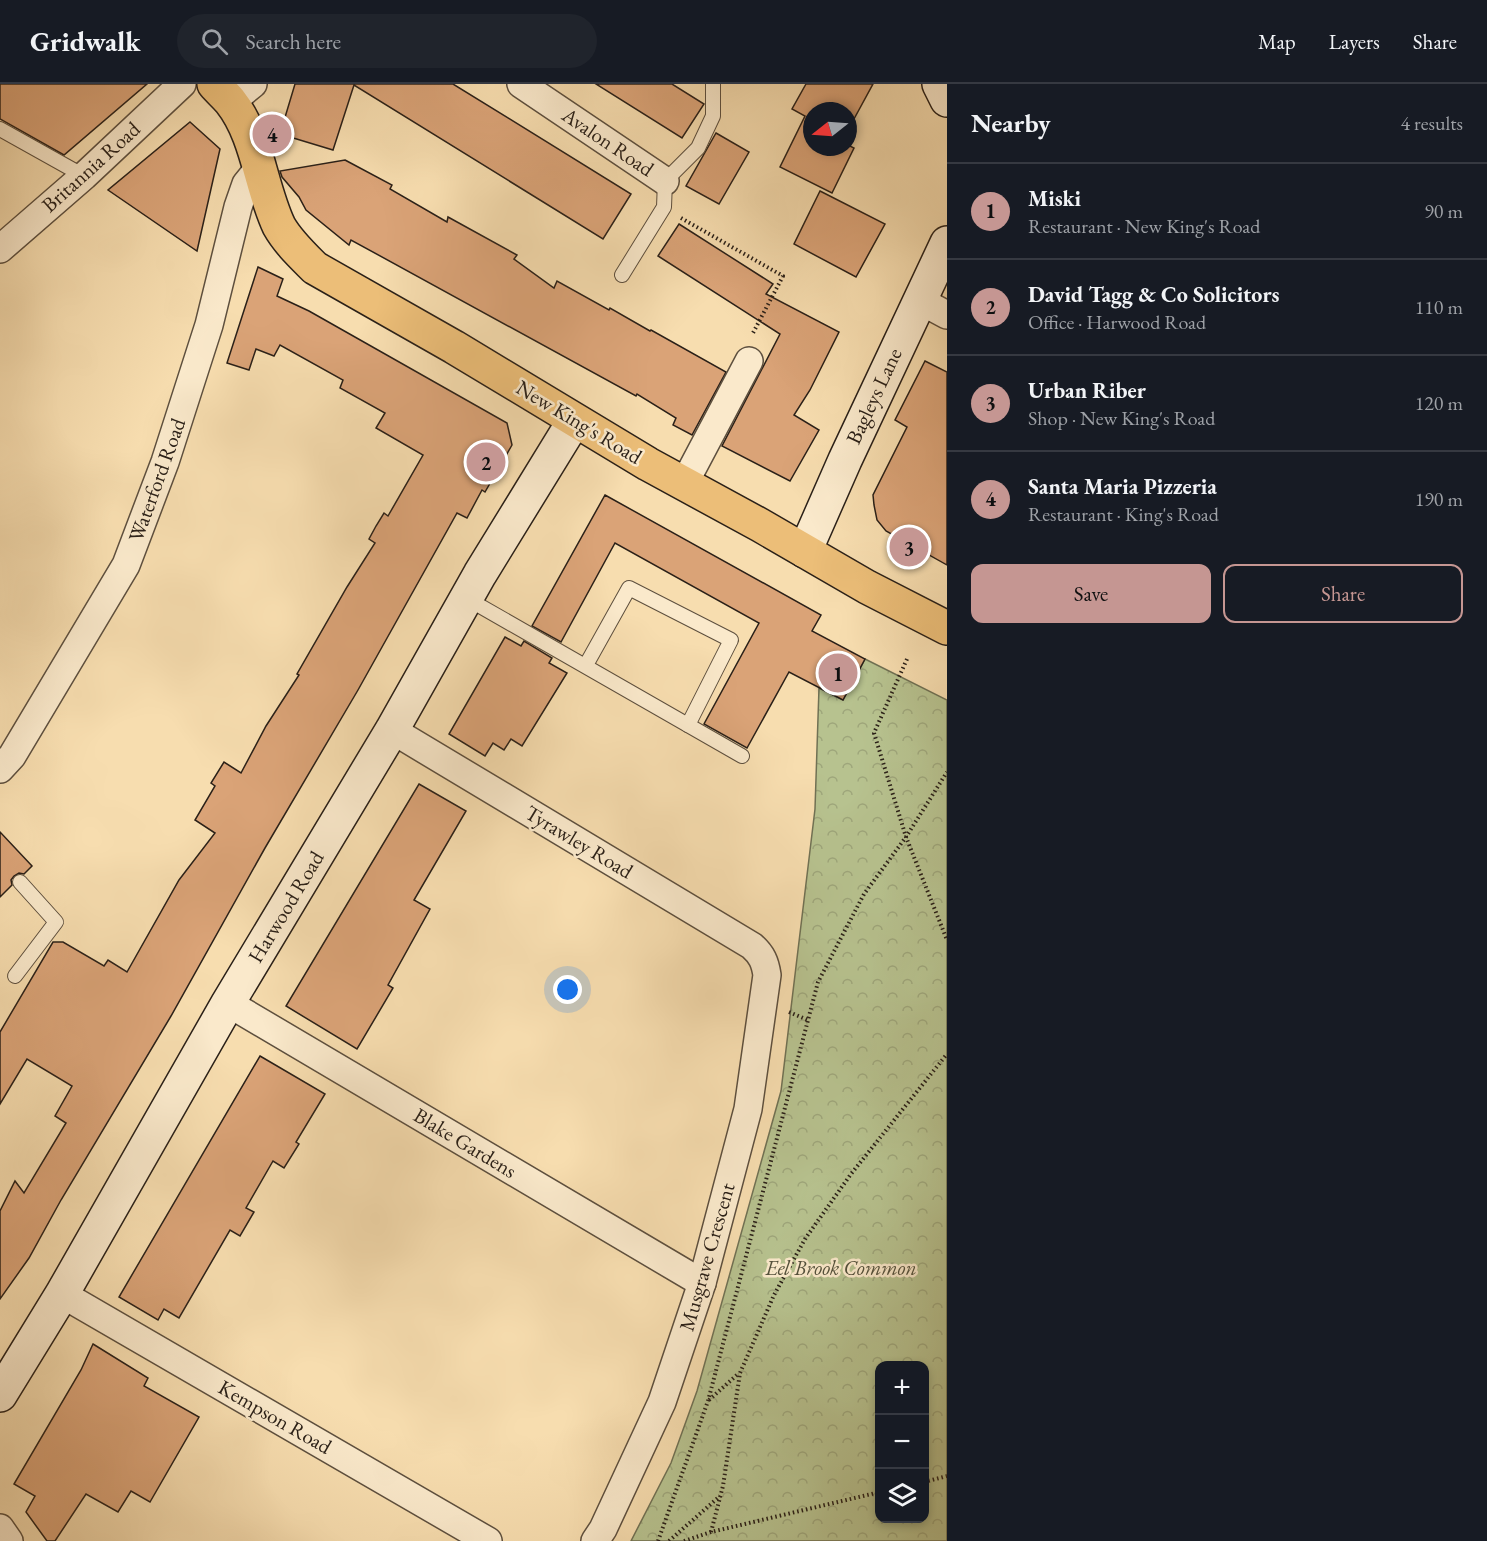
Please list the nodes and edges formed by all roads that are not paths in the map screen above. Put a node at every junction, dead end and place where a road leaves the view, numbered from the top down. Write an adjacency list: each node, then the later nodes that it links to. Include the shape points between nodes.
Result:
1 (182, 84): 9 (street, Britannia Road)
2 (521, 84): 10 (street, Avalon Road)
3 (713, 84): 10 (lane, via 713,116 698,148)
4 (939, 84): 6 (main road)
5 (233, 90): 8 (main road, New King's Road)
6 (947, 100)
7 (0, 129): 9 (lane)
8 (259, 168): 16 (main road, New King's Road, via 280,228 315,268 454,346); 25 (street, Waterford Road, via 246,184 238,207 209,325 165,462 126,565 12,756)
9 (84, 176): 12 (street, Britannia Road)
10 (665, 181): 13 (lane, via 664,207)
11 (947, 243): 14 (main road, Bagleys Lane)
12 (0, 249)
13 (622, 275)
14 (933, 307): 18 (main road, Bagleys Lane)
15 (749, 361): 17 (street)
16 (574, 421): 17 (main road, New King's Road); 19 (main road, Harwood Road)
17 (684, 484): 18 (main road, New King's Road)
18 (805, 551): 20 (main road, New King's Road)
19 (466, 598): 21 (lane); 23 (main road, Harwood Road)
20 (947, 628)
21 (586, 665): 22 (lane); 22 (lane, via 629,588 730,640)
22 (688, 725): 24 (lane)
23 (392, 730): 27 (street, Tyrawley Road, via 752,946); 29 (main road, Harwood Road)
24 (742, 756)
25 (0, 769)
26 (20, 882): 28 (lane, via 56,922)
27 (763, 958): 30 (street, Musgrave Crescent, via 768,975 748,1109)
28 (15, 976)
29 (228, 1003): 30 (street, Blake Gardens); 31 (main road, Harwood Road)
30 (702, 1283): 36 (street, Musgrave Crescent, via 662,1402)
31 (62, 1294): 32 (main road, Harwood Road); 35 (street, Kempson Road)
32 (0, 1395)
33 (0, 1528): 34 (street)
34 (9, 1541)
35 (488, 1541)
36 (595, 1541)

